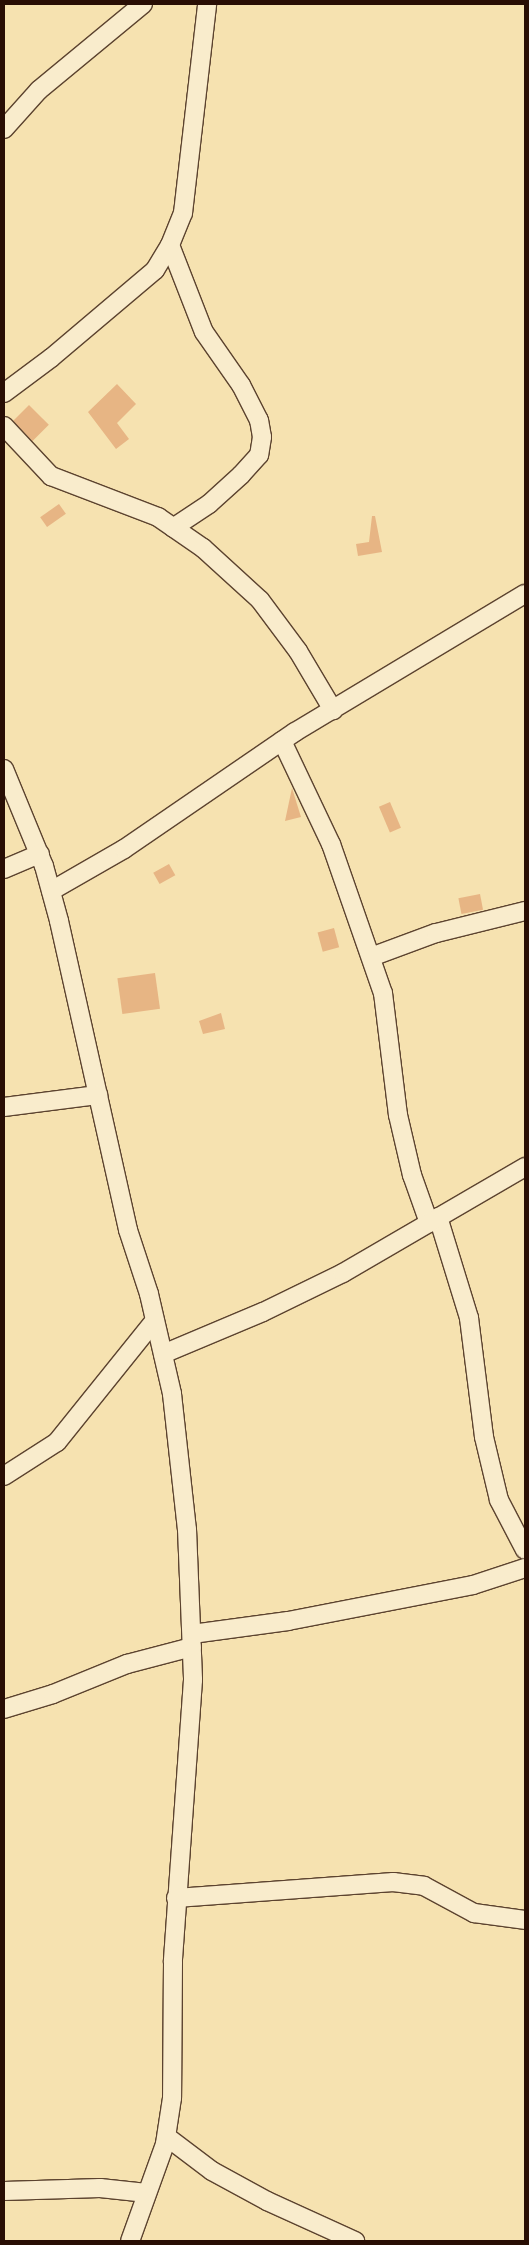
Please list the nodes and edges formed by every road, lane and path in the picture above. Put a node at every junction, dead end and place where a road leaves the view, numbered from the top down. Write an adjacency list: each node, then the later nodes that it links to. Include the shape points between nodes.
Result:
1 (143, 4): 3 (street, via 39,90)
2 (207, 4): 4 (street, via 183,213)
3 (4, 129)
4 (170, 245): 5 (street, via 155,270 51,358); 7 (street, via 204,332 241,385 259,420 262,437 259,456 241,475 209,504)
5 (4, 393)
6 (4, 426): 7 (street, via 51,476 158,517)
7 (173, 528): 9 (street, via 203,548 260,600 298,651)
8 (525, 594): 9 (street)
9 (333, 710): 10 (street)
10 (282, 741): 14 (street, via 124,849); 16 (street, via 331,844)
11 (4, 769): 12 (street)
12 (40, 854): 13 (street); 14 (street)
13 (4, 869)
14 (51, 890): 17 (street)
15 (525, 911): 16 (street, via 436,933)
16 (371, 957): 20 (street, via 382,993 398,1115 412,1175)
17 (98, 1095): 18 (street); 21 (street, via 128,1230)
18 (4, 1107)
19 (525, 1167): 20 (street)
20 (434, 1220): 22 (street, via 343,1273 263,1312); 24 (street, via 469,1318 484,1437 499,1500)
21 (155, 1320): 22 (street); 23 (street, via 57,1442)
22 (163, 1354): 26 (street, via 172,1394 187,1529)
23 (4, 1476)
24 (525, 1550)
25 (525, 1568): 26 (street, via 473,1585)
26 (192, 1641): 27 (street, via 53,1694); 28 (street, via 193,1680)
27 (4, 1709)
28 (176, 1898): 29 (street, via 393,1882 424,1886 474,1913); 30 (street, via 174,2058)
29 (525, 1920)
30 (166, 2137): 32 (street); 34 (street, via 212,2171 267,2201)
31 (4, 2191): 32 (street, via 100,2188)
32 (147, 2193): 33 (street)
33 (130, 2241)
34 (355, 2241)

